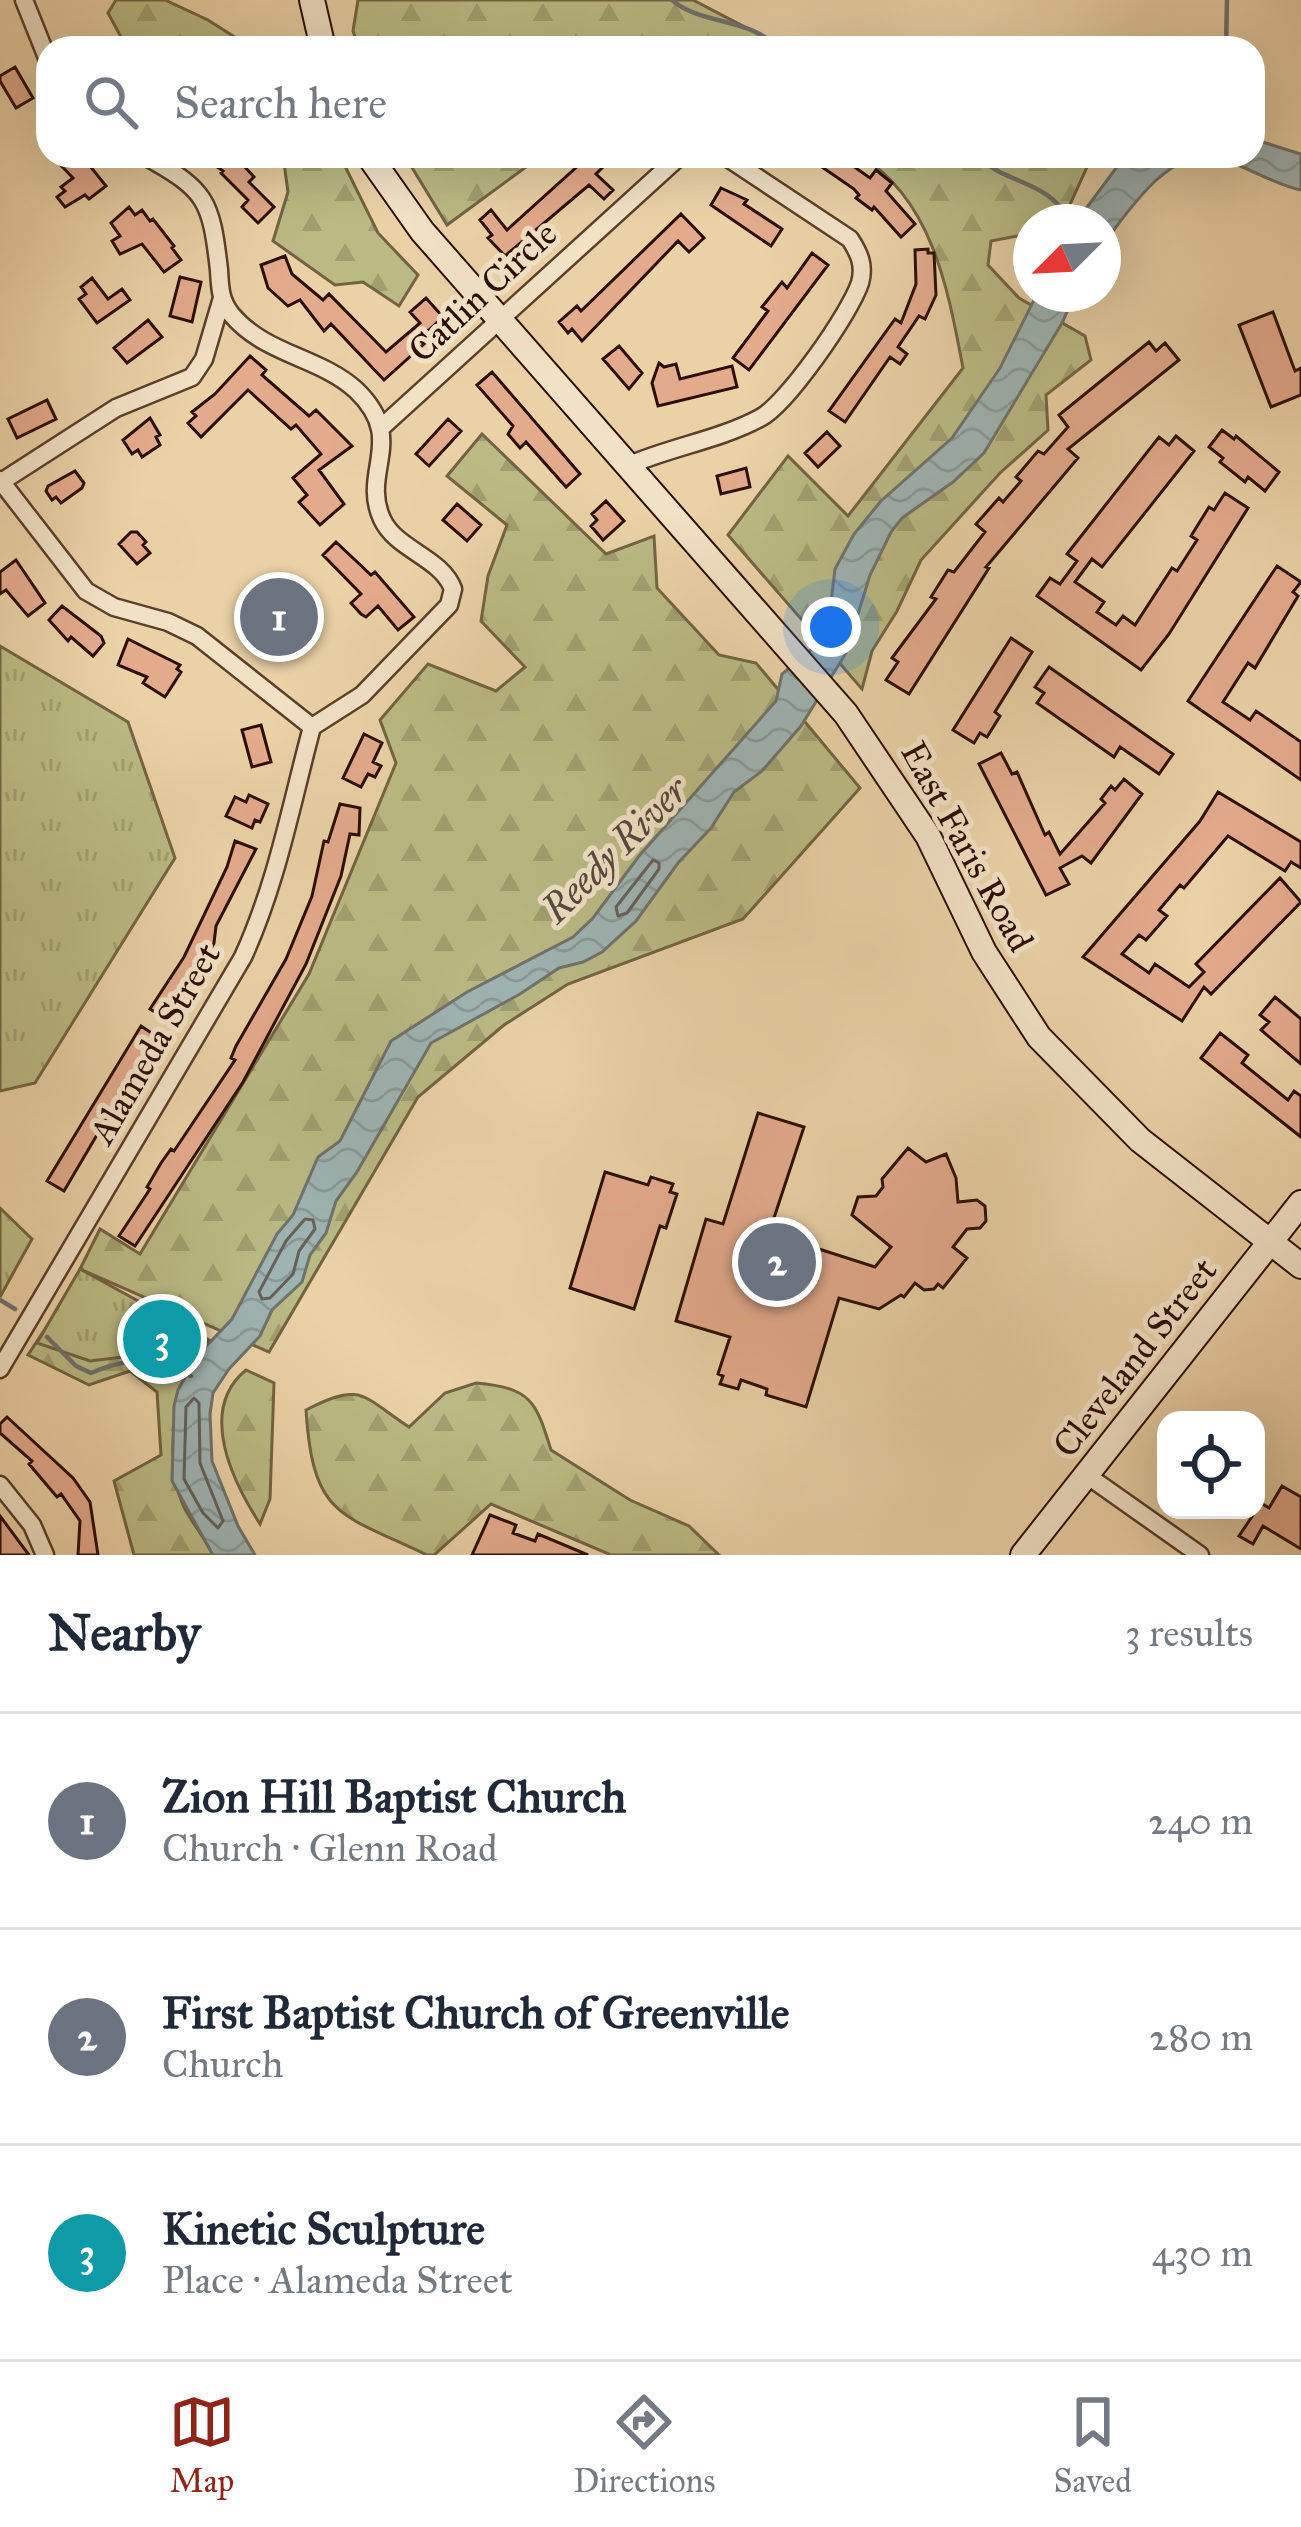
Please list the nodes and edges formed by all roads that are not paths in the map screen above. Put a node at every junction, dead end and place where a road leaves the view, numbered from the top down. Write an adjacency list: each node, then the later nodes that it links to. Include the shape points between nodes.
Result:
1 (24, 0): 3 (street)
2 (312, 0): 4 (main road)
3 (38, 36)
4 (320, 36)
5 (167, 168): 9 (street, via 201,194)
6 (377, 168): 10 (main road, East Faris Road)
7 (667, 168): 10 (street, Catlin Circle)
8 (743, 168): 12 (street, via 850,239 860,254 860,283 776,408)
9 (221, 298): 11 (street, via 260,340 355,389); 13 (street, via 192,377 116,408)
10 (500, 318): 11 (street, Catlin Circle); 12 (main road, East Faris Road)
11 (382, 427): 14 (street, via 383,521 447,575 453,599 362,694)
12 (627, 466): 16 (main road, East Faris Road, via 846,713 928,836 984,952 1039,1037 1139,1140)
13 (0, 481): 14 (street, via 86,591 197,636)
14 (312, 727): 18 (street, Alameda Street, via 282,856 243,957)
15 (1301, 1203): 16 (main road, Cleveland Street)
16 (1271, 1241): 17 (main road, East Faris Road); 19 (main road, Cleveland Street)
17 (1301, 1266)
18 (0, 1369)
19 (1088, 1476): 22 (main road, Cleveland Street); 23 (street)
20 (0, 1485): 21 (street)
21 (45, 1555)
22 (1024, 1555)
23 (1200, 1555)

